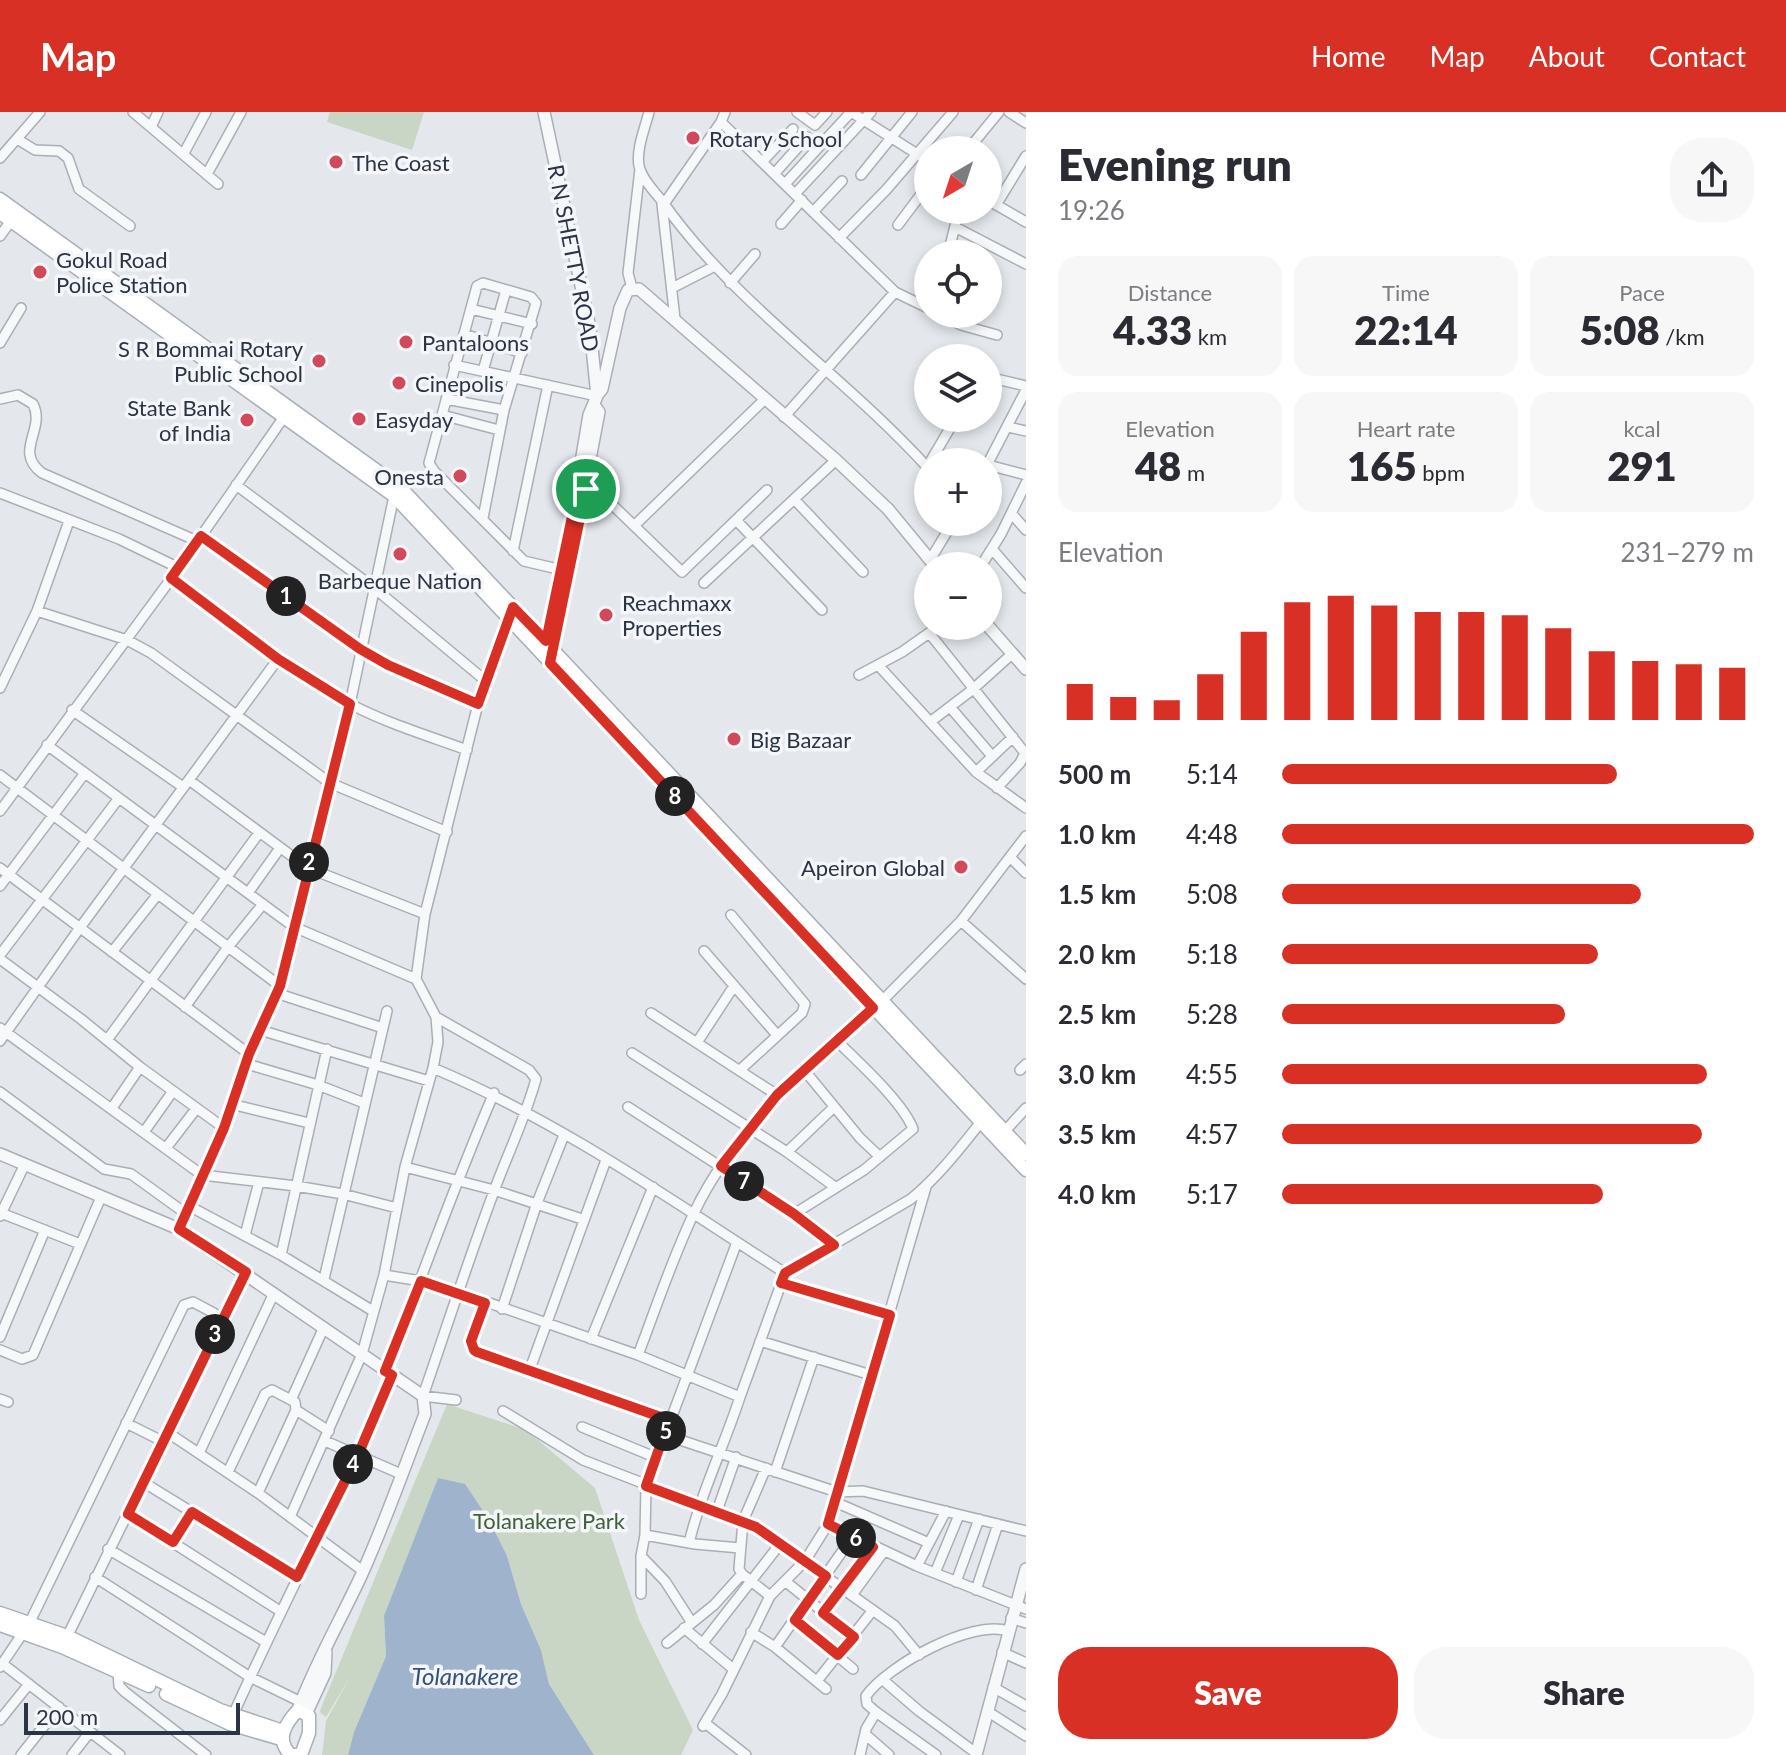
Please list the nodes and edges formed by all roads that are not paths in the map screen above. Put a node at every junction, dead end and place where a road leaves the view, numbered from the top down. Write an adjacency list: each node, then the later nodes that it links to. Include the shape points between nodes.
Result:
1 (40, 112): 23 (street)
2 (133, 112): 17 (street)
3 (158, 112): 17 (street)
4 (206, 112): 25 (street)
5 (241, 112): 32 (street)
6 (544, 112): 85 (street, R N SHETTY ROAD, via 590,328)
7 (649, 112): 30 (street)
8 (797, 112): 9 (street, via 815,125)
9 (827, 112)
10 (912, 112): 22 (street)
11 (953, 112): 19 (street)
12 (999, 112): 20 (street)
13 (1009, 112): 16 (street)
14 (868, 116): 22 (street); 37 (street, via 851,112); 39 (street)
15 (723, 117): 29 (street); 41 (street)
16 (1026, 123)
17 (151, 127): 25 (street)
18 (793, 129): 29 (street)
19 (933, 136)
20 (979, 136)
21 (807, 137): 33 (street)
22 (892, 137): 24 (street); 34 (street)
23 (17, 139): 27 (street); 50 (street, via 35,150 59,151 68,158 79,189)
24 (914, 151)
25 (184, 153): 32 (street)
26 (1026, 156): 31 (street)
27 (0, 158)
28 (914, 158): 53 (street)
29 (762, 162): 33 (street)
30 (640, 169): 41 (street); 59 (street, via 628,273)
31 (1022, 170): 38 (street)
32 (207, 174): 36 (street)
33 (774, 174): 37 (street)
34 (861, 175)
35 (842, 181): 44 (street)
36 (218, 184)
37 (785, 184): 39 (street)
38 (1002, 191)
39 (799, 197): 44 (street); 47 (street)
40 (0, 199): 45 (main road)
41 (662, 203): 57 (street); 60 (street)
42 (914, 204): 49 (street)
43 (1002, 208): 46 (street)
44 (813, 212): 53 (street)
45 (9, 215): 52 (street); 87 (main road)
46 (1026, 222)
47 (781, 224)
48 (956, 224): 51 (street)
49 (898, 225)
50 (130, 226)
51 (955, 227): 54 (street); 56 (street)
52 (0, 236)
53 (839, 238): 62 (street)
54 (952, 240)
55 (755, 254): 58 (street)
56 (1026, 264)
57 (713, 267): 58 (street); 60 (street)
58 (730, 283): 76 (street)
59 (632, 288): 67 (street); 85 (street, via 620,308)
60 (672, 288): 67 (street)
61 (506, 290): 65 (street, via 479,284); 66 (street); 68 (street, via 535,299)
62 (895, 292): 63 (street); 76 (street)
63 (914, 301)
64 (21, 308): 72 (street)
65 (471, 309): 66 (street); 70 (street)
66 (498, 316): 68 (street); 73 (street)
67 (675, 319): 84 (street)
68 (532, 324): 74 (street)
69 (972, 328): 71 (street)
70 (464, 334): 73 (street); 75 (street)
71 (997, 335)
72 (0, 343)
73 (491, 343): 74 (street); 77 (street)
74 (522, 353): 78 (street)
75 (454, 365): 77 (street); 83 (street)
76 (826, 370): 89 (street); 94 (street)
77 (483, 371): 78 (street)
78 (514, 378): 80 (street); 86 (street)
79 (1002, 381): 81 (street)
80 (548, 385): 85 (street); 114 (street)
81 (1026, 388): 90 (street)
82 (0, 399): 112 (street, via 18,395 33,404 37,418 28,454 42,473)
83 (446, 399): 86 (street); 88 (street)
84 (765, 399): 89 (street); 109 (street)
85 (596, 400): 98 (street, R N SHETTY ROAD, via 599,412)
86 (504, 410): 91 (street)
87 (287, 412): 100 (street); 103 (main road); 126 (main road, via 401,488)
88 (442, 415): 91 (street); 106 (street, via 429,463)
89 (784, 417): 95 (street)
90 (1008, 427): 92 (street); 93 (street)
91 (499, 430): 106 (street)
92 (1026, 431)
93 (997, 448)
94 (914, 451)
95 (836, 460): 104 (street); 115 (street)
96 (1002, 468): 97 (street)
97 (1026, 475)
98 (583, 482): 107 (street, via 682,572); 119 (street, R N SHETTY ROAD)
99 (1026, 483): 105 (street)
100 (236, 485): 112 (street); 122 (street)
101 (767, 490): 107 (street)
102 (0, 493): 108 (street)
103 (394, 496): 122 (street); 126 (main road)
104 (794, 499): 111 (street); 118 (street)
105 (1012, 514): 110 (street); 113 (street)
106 (483, 518): 114 (street)
107 (736, 520): 111 (street)
108 (69, 521): 117 (street); 125 (street)
109 (638, 522)
110 (1026, 530)
111 (753, 537): 121 (street); 124 (street)
112 (199, 539): 117 (street); 131 (street)
113 (992, 549): 116 (street); 123 (street)
114 (513, 551): 119 (street, via 529,564)
115 (924, 552)
116 (990, 552)
117 (179, 568): 120 (street)
118 (863, 572)
119 (563, 577): 132 (street, R N SHETTY ROAD)
120 (171, 578): 127 (street); 134 (street)
121 (704, 583)
122 (373, 587): 131 (street); 138 (street)
123 (1026, 588)
124 (822, 610)
125 (37, 611): 127 (street); 139 (street)
126 (511, 612): 132 (main road); 138 (street)
127 (127, 640): 144 (street); 145 (street)
128 (920, 640): 135 (street)
129 (934, 640): 140 (street)
130 (1000, 640): 133 (street)
131 (360, 649): 141 (street); 142 (street)
132 (548, 652): 195 (main road)
133 (1012, 654): 136 (street); 140 (street)
134 (278, 659): 141 (street); 145 (street)
135 (878, 665): 137 (street); 146 (street)
136 (1026, 669)
137 (859, 675)
138 (487, 682): 142 (street)
139 (0, 688)
140 (972, 690): 143 (street); 147 (street)
141 (350, 704): 149 (street); 155 (street)
142 (478, 704): 149 (street)
143 (950, 707): 146 (street); 150 (street)
144 (72, 710): 148 (street); 154 (street)
145 (237, 716): 154 (street); 155 (street)
146 (930, 722): 151 (street)
147 (1013, 737): 150 (street); 157 (street, via 1024,758)
148 (47, 745): 152 (street); 156 (street)
149 (467, 750): 163 (street)
150 (992, 756): 151 (street)
151 (976, 772): 157 (street)
152 (85, 773): 158 (street); 161 (street)
153 (0, 775): 156 (street)
154 (186, 783): 162 (street); 164 (street)
155 (330, 783): 163 (street); 169 (street)
156 (17, 787): 160 (street); 161 (street)
157 (997, 788): 159 (street)
158 (119, 798): 162 (street); 166 (street)
159 (1026, 808)
160 (0, 811)
161 (53, 816): 166 (street); 171 (street)
162 (156, 825): 170 (street); 173 (street)
163 (447, 832): 179 (street)
164 (259, 833): 167 (street); 173 (street)
165 (1026, 836): 168 (street)
166 (85, 841): 170 (street); 177 (street)
167 (280, 848): 169 (street); 175 (street)
168 (1011, 858): 172 (street); 182 (street)
169 (308, 868): 179 (street); 183 (street)
170 (124, 869): 176 (street); 184 (street)
171 (4, 871): 174 (street); 177 (street)
172 (1026, 873)
173 (225, 876): 175 (street); 181 (street)
174 (0, 886)
175 (248, 893): 178 (street)
176 (158, 894): 181 (street); 187 (street)
177 (41, 899): 184 (street); 188 (street)
178 (263, 904): 183 (street); 185 (street)
179 (425, 914): 189 (street)
180 (731, 915): 203 (street, via 805,1004)
181 (192, 920): 185 (street); 191 (street)
182 (961, 921): 190 (street); 195 (street)
183 (294, 927): 189 (street); 194 (street)
184 (79, 929): 187 (street); 193 (street)
185 (228, 947): 194 (street); 196 (street)
186 (704, 951): 192 (street)
187 (112, 952): 191 (street)
188 (0, 957): 193 (street)
189 (416, 979): 199 (street)
190 (1026, 979)
191 (149, 980): 196 (street); 204 (street)
192 (734, 986): 203 (street); 206 (street)
193 (38, 988): 202 (street); 204 (street)
194 (278, 989): 200 (street); 201 (street)
195 (878, 1004): 205 (street); 229 (main road)
196 (185, 1007): 209 (street)
197 (387, 1011): 200 (street)
198 (651, 1013): 206 (street)
199 (436, 1017): 212 (street); 228 (street, via 535,1075)
200 (383, 1028): 210 (street)
201 (260, 1030): 207 (street); 209 (street)
202 (2, 1034): 225 (street)
203 (777, 1035): 213 (street)
204 (107, 1040): 211 (street)
205 (836, 1040): 214 (street); 240 (street, via 912,1124 910,1133)
206 (698, 1041): 213 (street)
207 (327, 1049): 210 (street); 216 (street)
208 (632, 1053): 232 (street)
209 (248, 1059): 216 (street); 222 (street)
210 (374, 1063): 215 (street); 221 (street)
211 (140, 1067): 217 (street); 225 (street)
212 (433, 1068): 215 (street); 219 (street)
213 (740, 1070): 220 (street)
214 (805, 1071): 220 (street); 224 (street)
215 (429, 1081): 244 (street)
216 (318, 1085): 221 (street); 230 (street)
217 (173, 1091): 227 (street); 234 (street)
218 (0, 1092): 258 (street, via 104,1169 131,1174)
219 (494, 1093): 228 (street); 247 (street)
220 (777, 1095): 232 (street)
221 (364, 1103): 254 (street)
222 (231, 1104): 230 (street); 231 (street)
223 (628, 1107): 243 (street)
224 (834, 1107): 237 (street); 240 (street)
225 (112, 1108): 234 (street)
226 (1026, 1108): 233 (street)
227 (196, 1109): 231 (street); 236 (street)
228 (526, 1111): 235 (street); 253 (street)
229 (985, 1118): 233 (main road); 245 (main road); 252 (street)
230 (309, 1123): 249 (street)
231 (224, 1128): 246 (street)
232 (749, 1129): 237 (street); 243 (street)
233 (1005, 1131): 239 (main road)
234 (144, 1132): 236 (street)
235 (564, 1135): 241 (street); 256 (street)
236 (166, 1148): 246 (street)
237 (787, 1152): 251 (street)
238 (0, 1154): 242 (street)
239 (1026, 1154)
240 (880, 1157): 251 (street)
241 (606, 1160): 250 (street); 262 (street)
242 (24, 1166): 255 (street); 261 (street)
243 (721, 1166): 259 (street); 260 (street)
244 (405, 1167): 247 (street); 257 (street)
245 (1026, 1170)
246 (202, 1175): 248 (street); 258 (street)
247 (456, 1180): 253 (street); 274 (street)
248 (259, 1182): 249 (street); 265 (street)
249 (296, 1186): 254 (street); 269 (street)
250 (653, 1187): 259 (street); 285 (street)
251 (835, 1187): 260 (street)
252 (926, 1187): 268 (street); 280 (street)
253 (494, 1190): 256 (street); 275 (street)
254 (343, 1194): 257 (street); 273 (street)
255 (101, 1197): 263 (street); 267 (street)
256 (537, 1203): 262 (street); 278 (street)
257 (397, 1208): 271 (street)
258 (187, 1210): 263 (street); 265 (street)
259 (694, 1212): 266 (street); 289 (street)
260 (794, 1214): 268 (street)
261 (0, 1215): 264 (street)
262 (582, 1219): 282 (street)
263 (179, 1229): 270 (street)
264 (45, 1230): 267 (street); 284 (street)
265 (245, 1235): 269 (street)
266 (737, 1242): 272 (street); 294 (street)
267 (80, 1244): 287 (street, via 33,1355 22,1359)
268 (834, 1245): 272 (street)
269 (281, 1255): 273 (street)
270 (246, 1272): 276 (street); 281 (street)
271 (384, 1275): 274 (street); 279 (street)
272 (783, 1278): 280 (street); 286 (street)
273 (324, 1279): 279 (street)
274 (421, 1281): 275 (street); 292 (street)
275 (458, 1292): 277 (street); 295 (street)
276 (274, 1293): 283 (street); 307 (street)
277 (485, 1303): 278 (street); 291 (street, via 471,1341 474,1350)
278 (502, 1309): 282 (street)
279 (373, 1311): 288 (street)
280 (890, 1315): 293 (street)
281 (223, 1318): 301 (street, via 193,1302 184,1305); 304 (street)
282 (547, 1325): 285 (street); 291 (street)
283 (324, 1327): 288 (street); 298 (street)
284 (0, 1337)
285 (591, 1339): 289 (street)
286 (760, 1341): 290 (street); 296 (street)
287 (0, 1350)
288 (362, 1354): 292 (street); 305 (street)
289 (638, 1355): 294 (street)
290 (814, 1357): 293 (street); 311 (street)
291 (530, 1369): 300 (street)
292 (388, 1373): 295 (street); 308 (street)
293 (871, 1375): 317 (street)
294 (687, 1376): 296 (street); 300 (street)
295 (423, 1396): 297 (street); 313 (street, via 425,1414)
296 (740, 1397): 306 (street)
297 (456, 1400)
298 (294, 1405): 305 (street); 312 (street, via 272,1390 265,1394); 316 (street)
299 (503, 1411): 315 (street, via 583,1460)
300 (669, 1420): 303 (street)
301 (126, 1423): 304 (street); 368 (street)
302 (582, 1427): 310 (street)
303 (665, 1435): 306 (street); 310 (street)
304 (164, 1436): 307 (street); 314 (street)
305 (327, 1436): 308 (street); 324 (street)
306 (722, 1452): 309 (street); 318 (street)
307 (199, 1453): 312 (street)
308 (358, 1455): 313 (street); 331 (street)
309 (736, 1457): 311 (street); 319 (street)
310 (657, 1458): 315 (street)
311 (771, 1470): 317 (street); 326 (street)
312 (228, 1472): 316 (street)
313 (401, 1474): 345 (street)
314 (143, 1482): 321 (street); 322 (street)
315 (646, 1486): 318 (street); 330 (street)
316 (258, 1493): 324 (street)
317 (836, 1497): 320 (street, via 863,1491); 327 (street); 335 (street)
318 (698, 1506): 319 (street); 334 (street)
319 (717, 1511): 326 (street)
320 (946, 1511): 323 (street); 335 (street)
321 (192, 1512): 333 (street); 349 (street)
322 (128, 1514): 333 (street); 339 (street)
323 (959, 1515): 325 (street); 346 (street)
324 (290, 1517): 331 (street)
325 (979, 1519): 328 (street); 352 (street)
326 (743, 1521): 336 (street); 338 (street)
327 (828, 1524): 332 (street); 342 (street)
328 (998, 1524): 329 (street); 354 (street)
329 (1026, 1531)
330 (645, 1535): 334 (street); 341 (street)
331 (317, 1536): 345 (street); 349 (street)
332 (853, 1536): 337 (street); 347 (street)
333 (173, 1542): 360 (street)
334 (689, 1543): 338 (street)
335 (929, 1543): 343 (street)
336 (780, 1544): 342 (street); 350 (street)
337 (873, 1547): 340 (street); 353 (street)
338 (740, 1548): 350 (street, via 739,1569)
339 (108, 1549): 348 (street); 373 (street)
340 (884, 1551): 343 (street); 356 (street)
341 (641, 1556): 355 (street); 367 (street, via 665,1581)
342 (805, 1561): 347 (street); 351 (street)
343 (917, 1566): 346 (street)
344 (1026, 1569): 361 (street)
345 (363, 1571): 393 (street, via 326,1652 325,1673)
346 (935, 1573): 352 (street)
347 (826, 1576): 353 (street); 358 (street)
348 (95, 1577): 372 (street); 385 (street)
349 (297, 1577): 360 (street)
350 (746, 1578): 357 (street); 367 (street); 375 (street)
351 (785, 1581): 357 (street); 358 (street)
352 (956, 1582): 354 (street)
353 (842, 1588): 356 (street); 363 (street)
354 (976, 1590): 361 (street)
355 (641, 1594)
356 (852, 1595): 359 (street)
357 (770, 1596): 370 (street)
358 (808, 1601): 363 (street); 364 (street)
359 (873, 1610): 371 (street); 379 (street, via 904,1634)
360 (280, 1611): 373 (street)
361 (1017, 1611): 365 (street); 369 (street)
362 (0, 1613): 368 (main road)
363 (823, 1613): 371 (street)
364 (795, 1620): 376 (street); 378 (street)
365 (1026, 1623)
366 (0, 1625): 368 (main road)
367 (688, 1625): 374 (street); 375 (street)
368 (26, 1629): 372 (main road); 381 (street)
369 (1008, 1631): 377 (street); 379 (street, via 977,1631)
370 (751, 1632): 376 (street); 382 (street)
371 (854, 1637): 378 (street)
372 (64, 1641): 384 (main road); 396 (main road)
373 (266, 1642): 385 (street)
374 (667, 1643)
375 (702, 1644): 382 (street)
376 (775, 1647): 387 (street)
377 (1002, 1652): 380 (street); 389 (street)
378 (838, 1655): 383 (street); 387 (street)
379 (919, 1655): 386 (street)
380 (1026, 1663)
381 (1, 1665): 388 (street)
382 (732, 1668): 408 (street, via 704,1725)
383 (853, 1669)
384 (118, 1672): 401 (main road); 406 (street, via 125,1692)
385 (250, 1677): 393 (street); 396 (street)
386 (883, 1680): 395 (street, via 866,1696); 402 (street)
387 (817, 1681): 390 (street)
388 (29, 1684): 392 (street); 397 (street)
389 (993, 1687): 391 (street); 394 (street)
390 (826, 1689)
391 (1026, 1706)
392 (59, 1707): 398 (street); 403 (street)
393 (302, 1708): 401 (main road); 407 (main road, via 309,1716 309,1733)
394 (987, 1711): 400 (street); 402 (street)
395 (876, 1712): 399 (street); 411 (street)
396 (233, 1715): 401 (main road)
397 (0, 1720)
398 (90, 1732): 404 (street); 405 (street)
399 (865, 1734): 409 (street); 410 (street)
400 (1026, 1736)
401 (286, 1747): 407 (main road)
402 (976, 1754)
403 (21, 1755)
404 (72, 1755)
405 (120, 1755)
406 (206, 1755)
407 (301, 1755)
408 (746, 1755)
409 (860, 1755)
410 (889, 1755)
411 (936, 1755)

